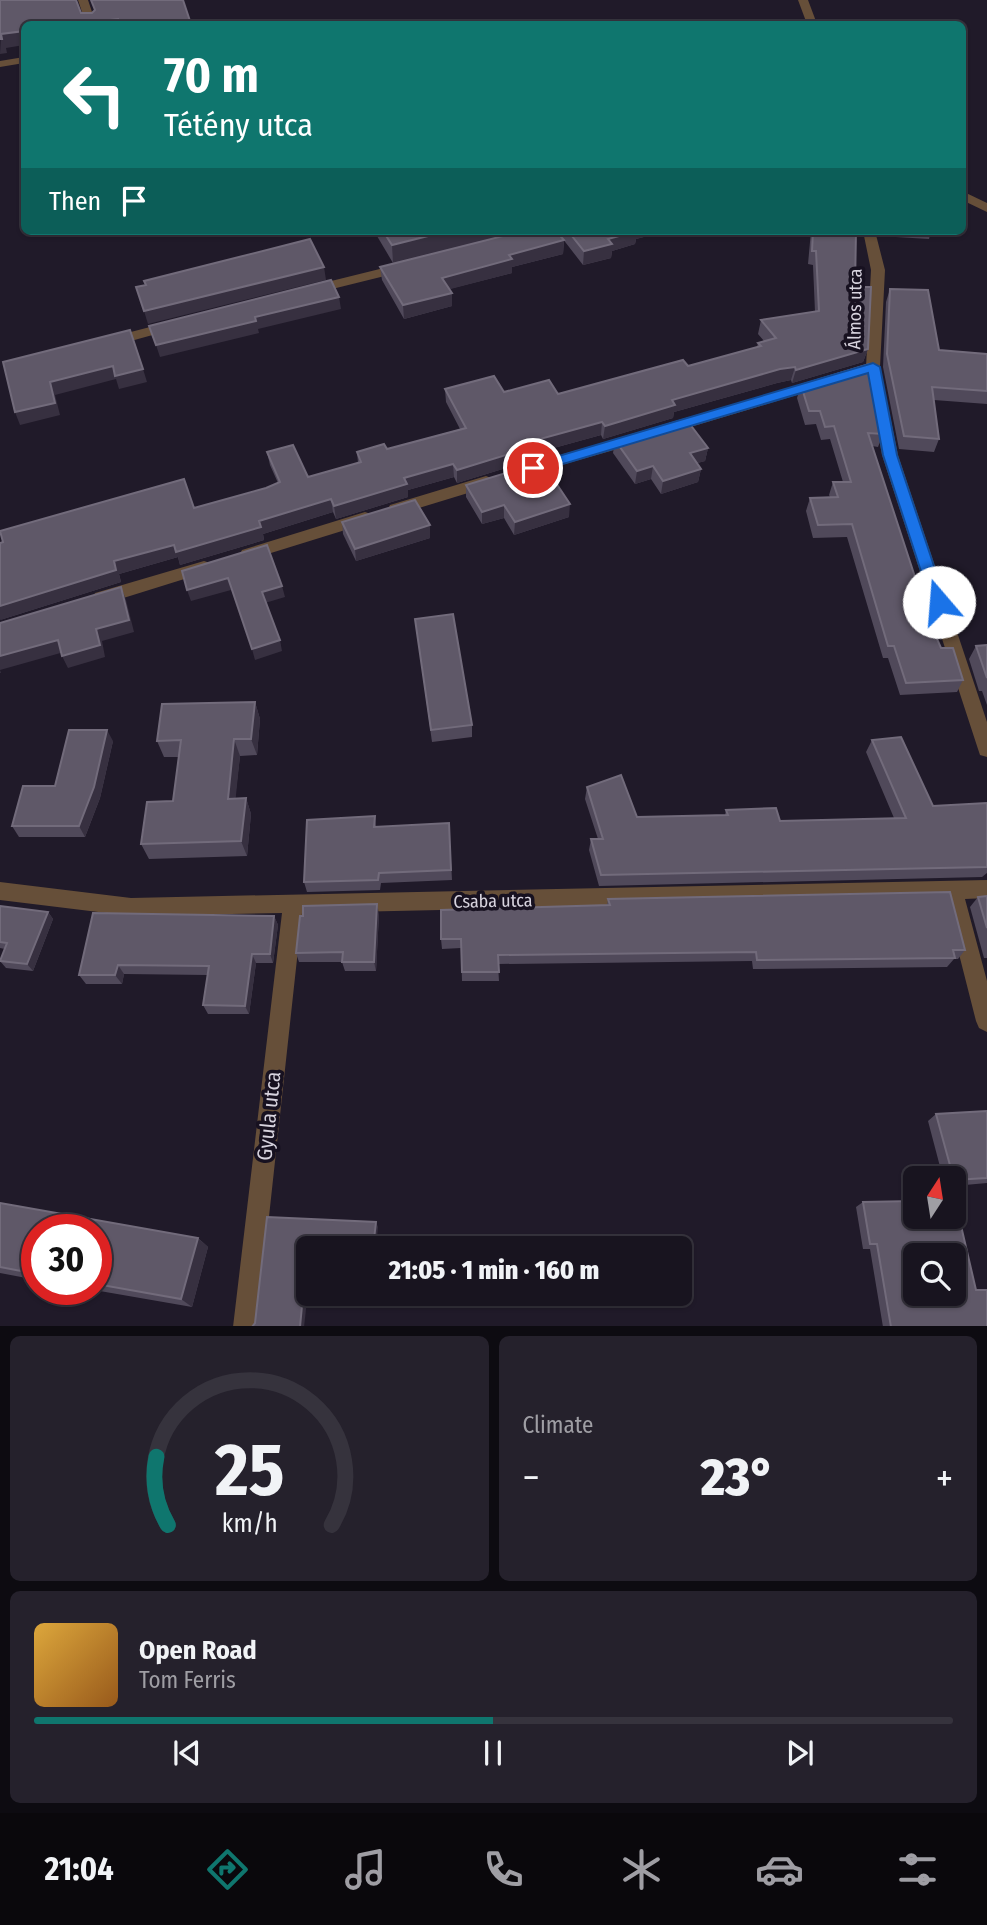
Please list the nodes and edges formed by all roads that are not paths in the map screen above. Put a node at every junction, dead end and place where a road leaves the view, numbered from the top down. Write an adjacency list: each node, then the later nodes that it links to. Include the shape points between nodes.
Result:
1 (83, 0): 3 (street)
2 (803, 0): 4 (street)
3 (89, 21)
4 (810, 21)
5 (21, 60): 6 (street)
6 (0, 64)
7 (966, 197): 8 (street)
8 (987, 208)
9 (870, 235): 16 (street, Álmos utca, via 878,270 867,369 890,455)
10 (415, 265): 11 (street)
11 (295, 295)
12 (190, 321): 13 (street)
13 (98, 344)
14 (833, 379): 15 (street)
15 (91, 601)
16 (987, 749)
17 (987, 889): 19 (street, Csaba utca)
18 (0, 891): 20 (street, Csaba utca, via 131,907)
19 (953, 891): 20 (street, Csaba utca); 21 (street)
20 (293, 906): 22 (street, Gyula utca)
21 (987, 1021)
22 (245, 1326)

